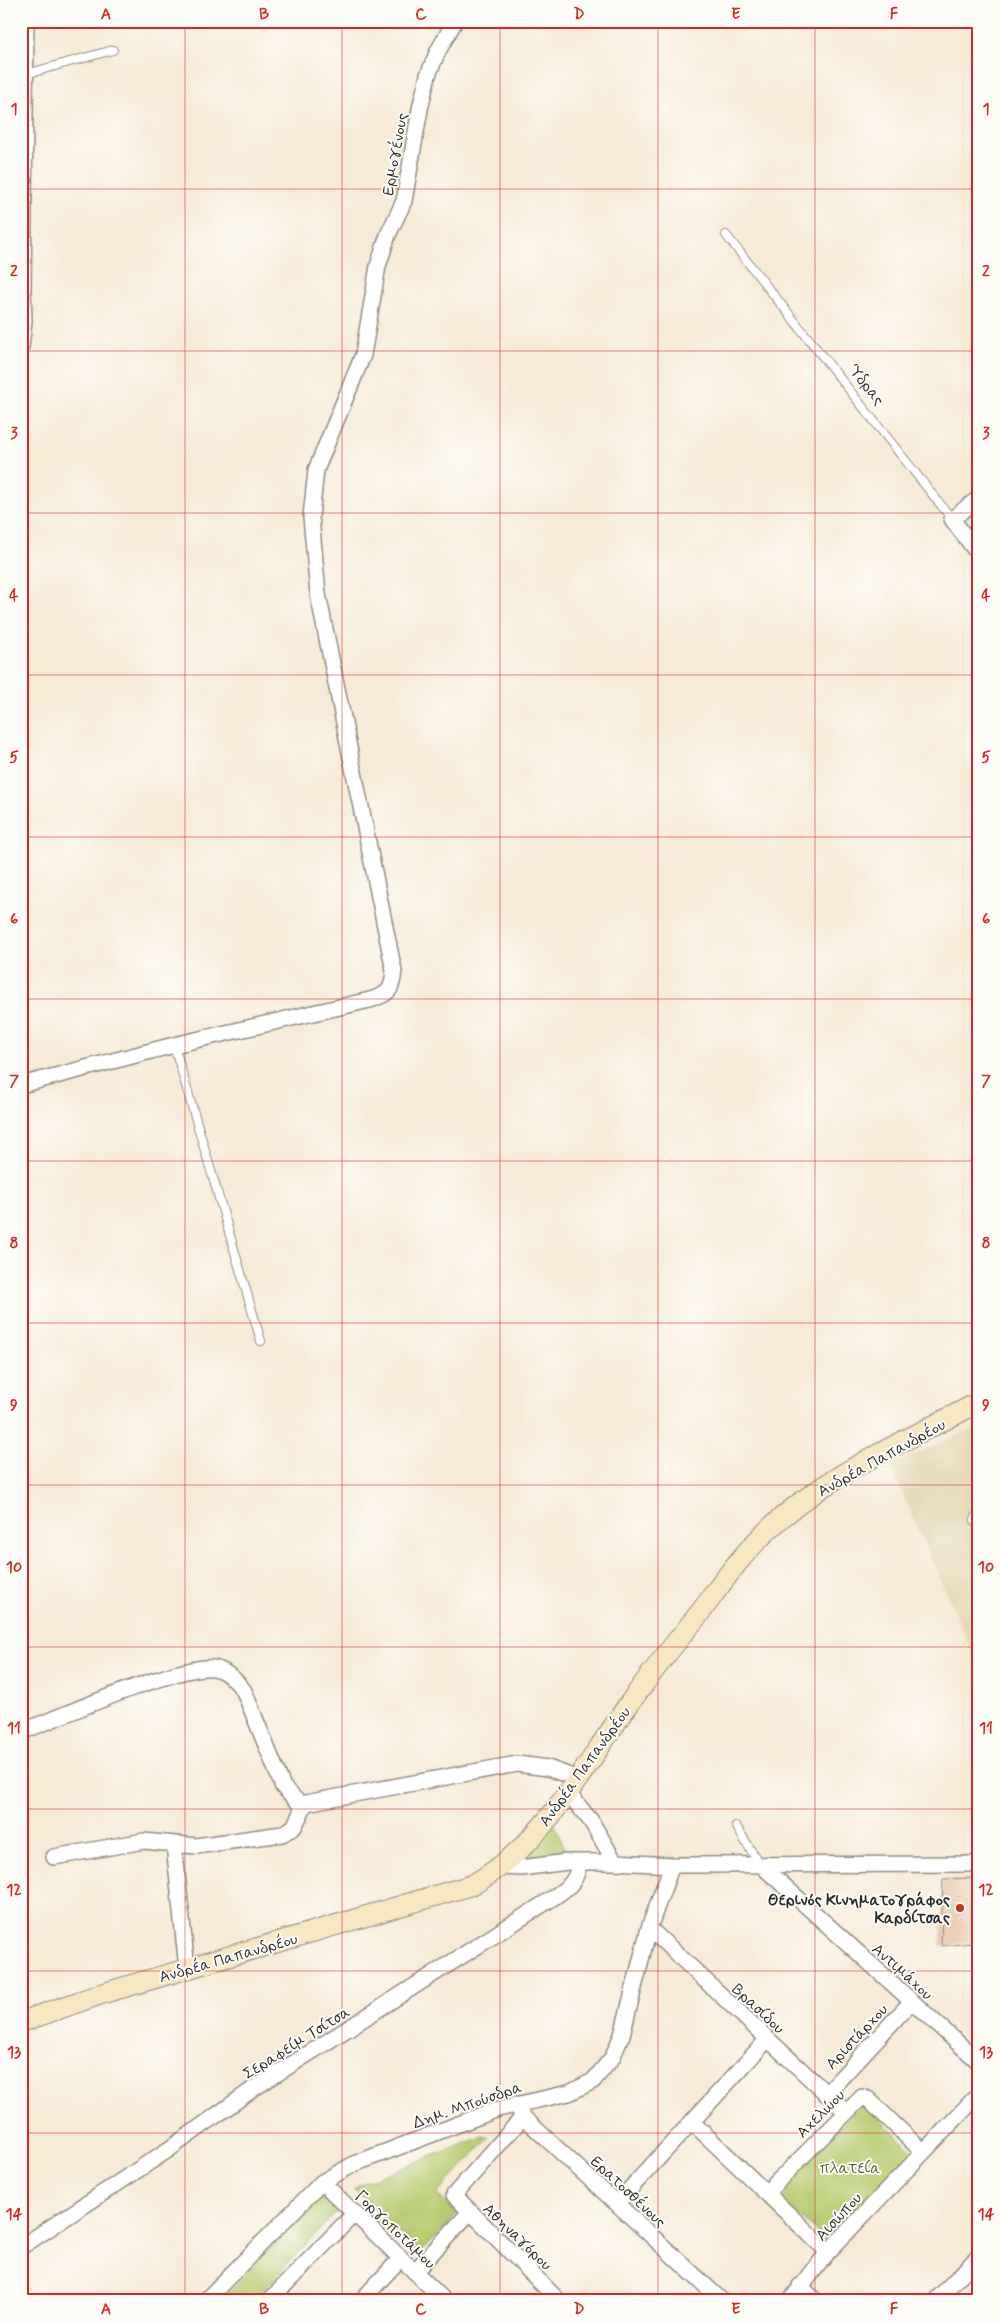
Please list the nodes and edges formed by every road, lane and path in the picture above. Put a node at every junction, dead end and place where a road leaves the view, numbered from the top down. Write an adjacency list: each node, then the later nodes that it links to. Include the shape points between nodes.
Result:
1 (26, 21): 4 (street)
2 (455, 21): 10 (street, Ερμογένους, via 426,80 404,201 378,266 363,355 316,470 311,517 318,594 394,971 392,985 386,995 370,1000)
3 (113, 50): 4 (lane)
4 (26, 74): 6 (street, via 24,321)
5 (726, 236): 8 (lane, Ύδρας)
6 (21, 347)
7 (979, 498): 8 (street)
8 (952, 519): 9 (street, Ύδρας)
9 (979, 555)
10 (174, 1045): 11 (street, Ερμογένους); 12 (lane)
11 (21, 1085)
12 (261, 1341)
13 (979, 1402): 17 (main road, Ανδρέα Παπανδρέου, via 858,1466 815,1493 766,1532 742,1557 629,1704)
14 (979, 1510): 15 (lane, via 975,1520)
15 (979, 1528)
16 (21, 1732): 18 (street, via 183,1672 214,1668 233,1678 244,1691 283,1787 297,1803)
17 (573, 1786): 18 (street, via 548,1768 517,1764); 23 (street); 27 (main road, Ανδρέα Παπανδρέου, via 542,1826)
18 (305, 1804): 20 (street, via 294,1827 282,1834 196,1846)
19 (736, 1826): 26 (lane)
20 (174, 1844): 21 (street, via 144,1841); 29 (street)
21 (54, 1857)
22 (579, 1862): 23 (street); 27 (street); 45 (street, Σεραφείμ Τσίτσα, via 574,1881 548,1901 253,2089 168,2150)
23 (615, 1862): 25 (street)
24 (979, 1864): 26 (street)
25 (672, 1865): 26 (street); 28 (street, Δημ. Μπούσδρα)
26 (760, 1865): 30 (street, Αντιμάχου)
27 (500, 1867): 29 (main road, Ανδρέα Παπανδρέου, via 472,1885)
28 (649, 1928): 32 (street, Βρασίδου); 36 (street, Δημ. Μπούσδρα, via 622,2035 607,2066 593,2081 578,2090)
29 (187, 1969): 31 (main road, Ανδρέα Παπανδρέου)
30 (911, 2002): 33 (street, Αντιμάχου); 34 (street, Αριστάρχου)
31 (21, 2022)
32 (767, 2040): 34 (street, Βρασίδου); 38 (street)
33 (979, 2062)
34 (826, 2094): 37 (street, Βρασίδου)
35 (979, 2094): 39 (street, Αισώπου)
36 (520, 2110): 40 (street, Δημ. Μπούσδρα, via 362,2161); 42 (street, Ερατοσθένους); 44 (street, Αθηναγόρου, via 454,2194)
37 (846, 2112): 39 (street, Αχελώου, via 859,2099 866,2098); 41 (street, Αχελώου)
38 (692, 2122): 41 (street); 42 (street)
39 (923, 2152): 46 (street, Αισώπου)
40 (322, 2182): 43 (street, Γοργοποτάμου); 51 (street, Δημ. Μπούσδρα)
41 (766, 2193): 46 (street)
42 (617, 2204): 56 (street, Ερατοσθένους)
43 (354, 2213): 48 (street, Γοργοποτάμου); 52 (street)
44 (469, 2213): 49 (street); 55 (street, Αθηναγόρου)
45 (21, 2247)
46 (828, 2252): 50 (street, Αισώπου)
47 (979, 2256): 59 (street)
48 (401, 2258): 49 (street, Γοργοποτάμου); 53 (street)
49 (415, 2271): 54 (street, Γοργοποτάμου)
50 (800, 2286): 57 (street, Αισώπου); 58 (street)
51 (205, 2301)
52 (269, 2301)
53 (361, 2301)
54 (445, 2301)
55 (559, 2301)
56 (722, 2301)
57 (790, 2301)
58 (816, 2301)
59 (934, 2301)

